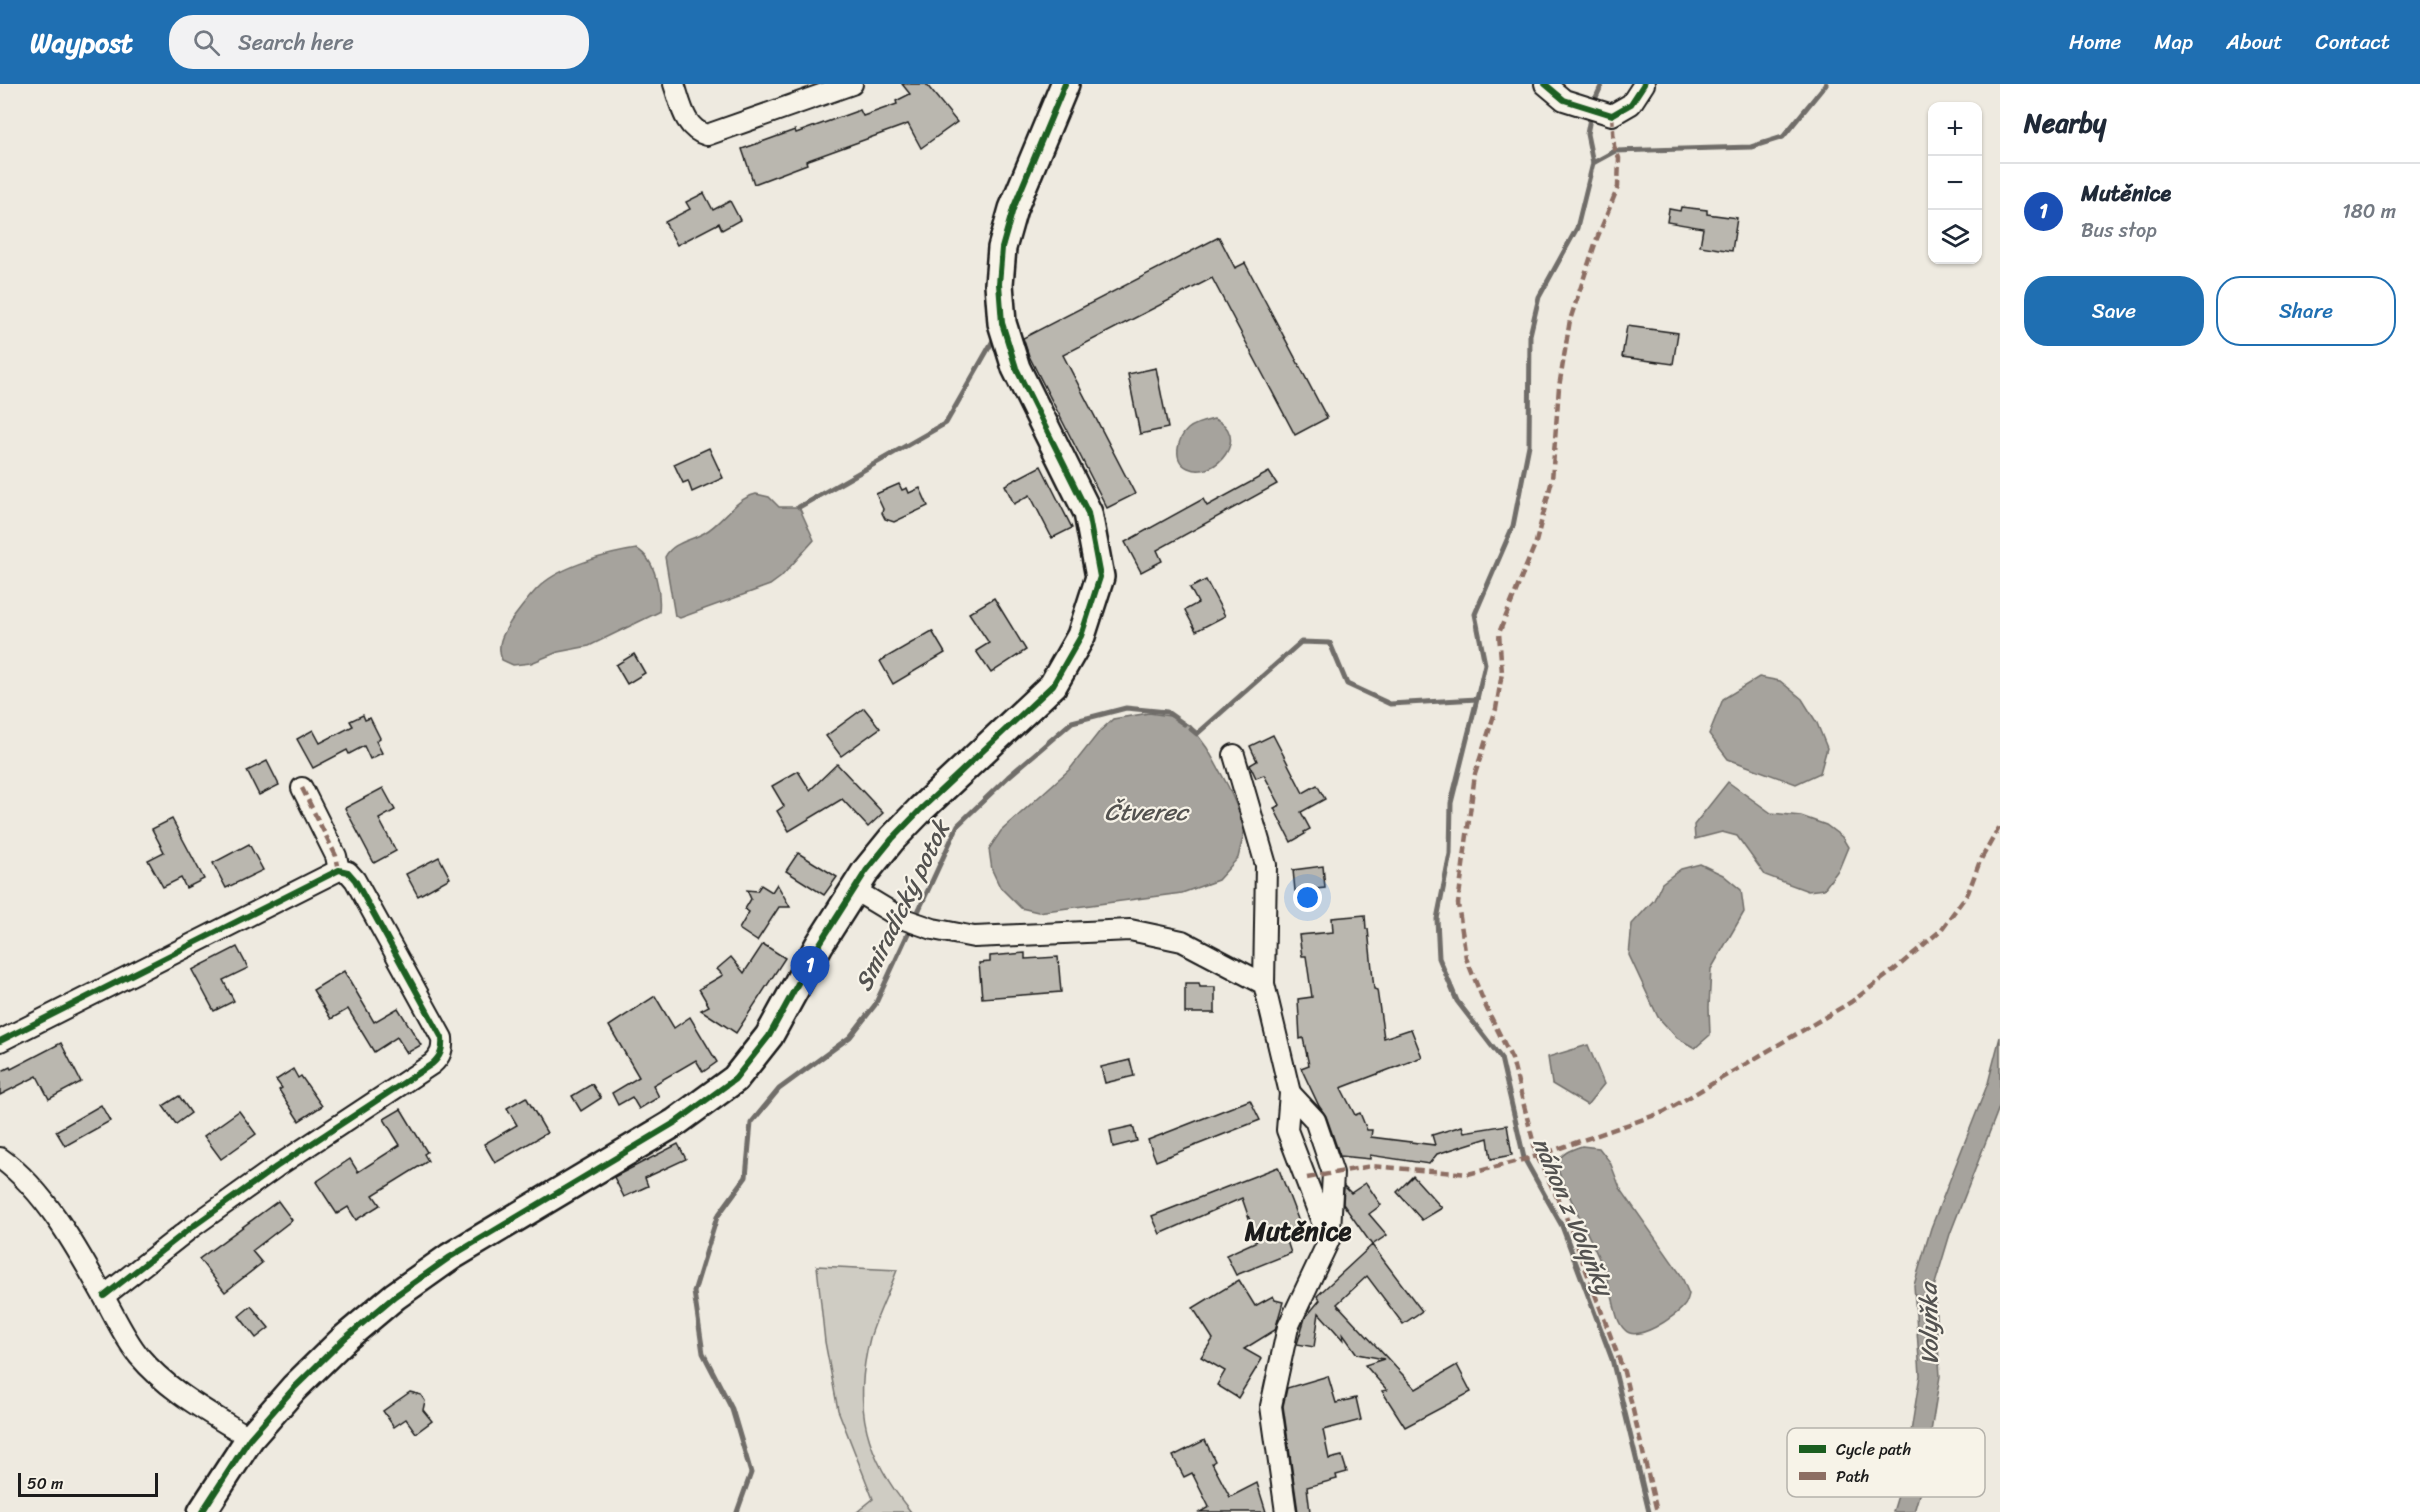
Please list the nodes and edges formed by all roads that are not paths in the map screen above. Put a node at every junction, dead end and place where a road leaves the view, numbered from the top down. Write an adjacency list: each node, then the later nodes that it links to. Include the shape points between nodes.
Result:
1 (674, 84): 2 (street, via 690,125 707,135)
2 (852, 84)
3 (1065, 84): 9 (street, via 1013,209 1002,248 999,297 1002,323 1016,368 1088,513 1100,577 1082,636 1053,685 899,832)
4 (1545, 84): 5 (street, via 1564,100 1612,116 1631,104)
5 (1644, 84)
6 (1234, 755): 10 (street, via 1266,865)
7 (302, 788): 8 (street, via 336,856)
8 (339, 870): 11 (street); 15 (street, via 348,872 355,880 442,1038 438,1059 266,1173)
9 (853, 889): 10 (street, via 901,918 974,938 1130,930 1182,941); 16 (street, via 769,1036 735,1079 676,1122 450,1257 395,1296 344,1339)
10 (1264, 984): 12 (street)
11 (0, 1041)
12 (1290, 1093): 14 (street, via 1287,1130); 14 (street, via 1315,1120 1333,1173)
13 (0, 1158): 15 (street, via 17,1170 60,1224)
14 (1329, 1240): 18 (street, via 1288,1326 1271,1406)
15 (104, 1296): 16 (street, via 139,1356 171,1387)
16 (250, 1438): 17 (street)
17 (202, 1512)
18 (1286, 1512)

